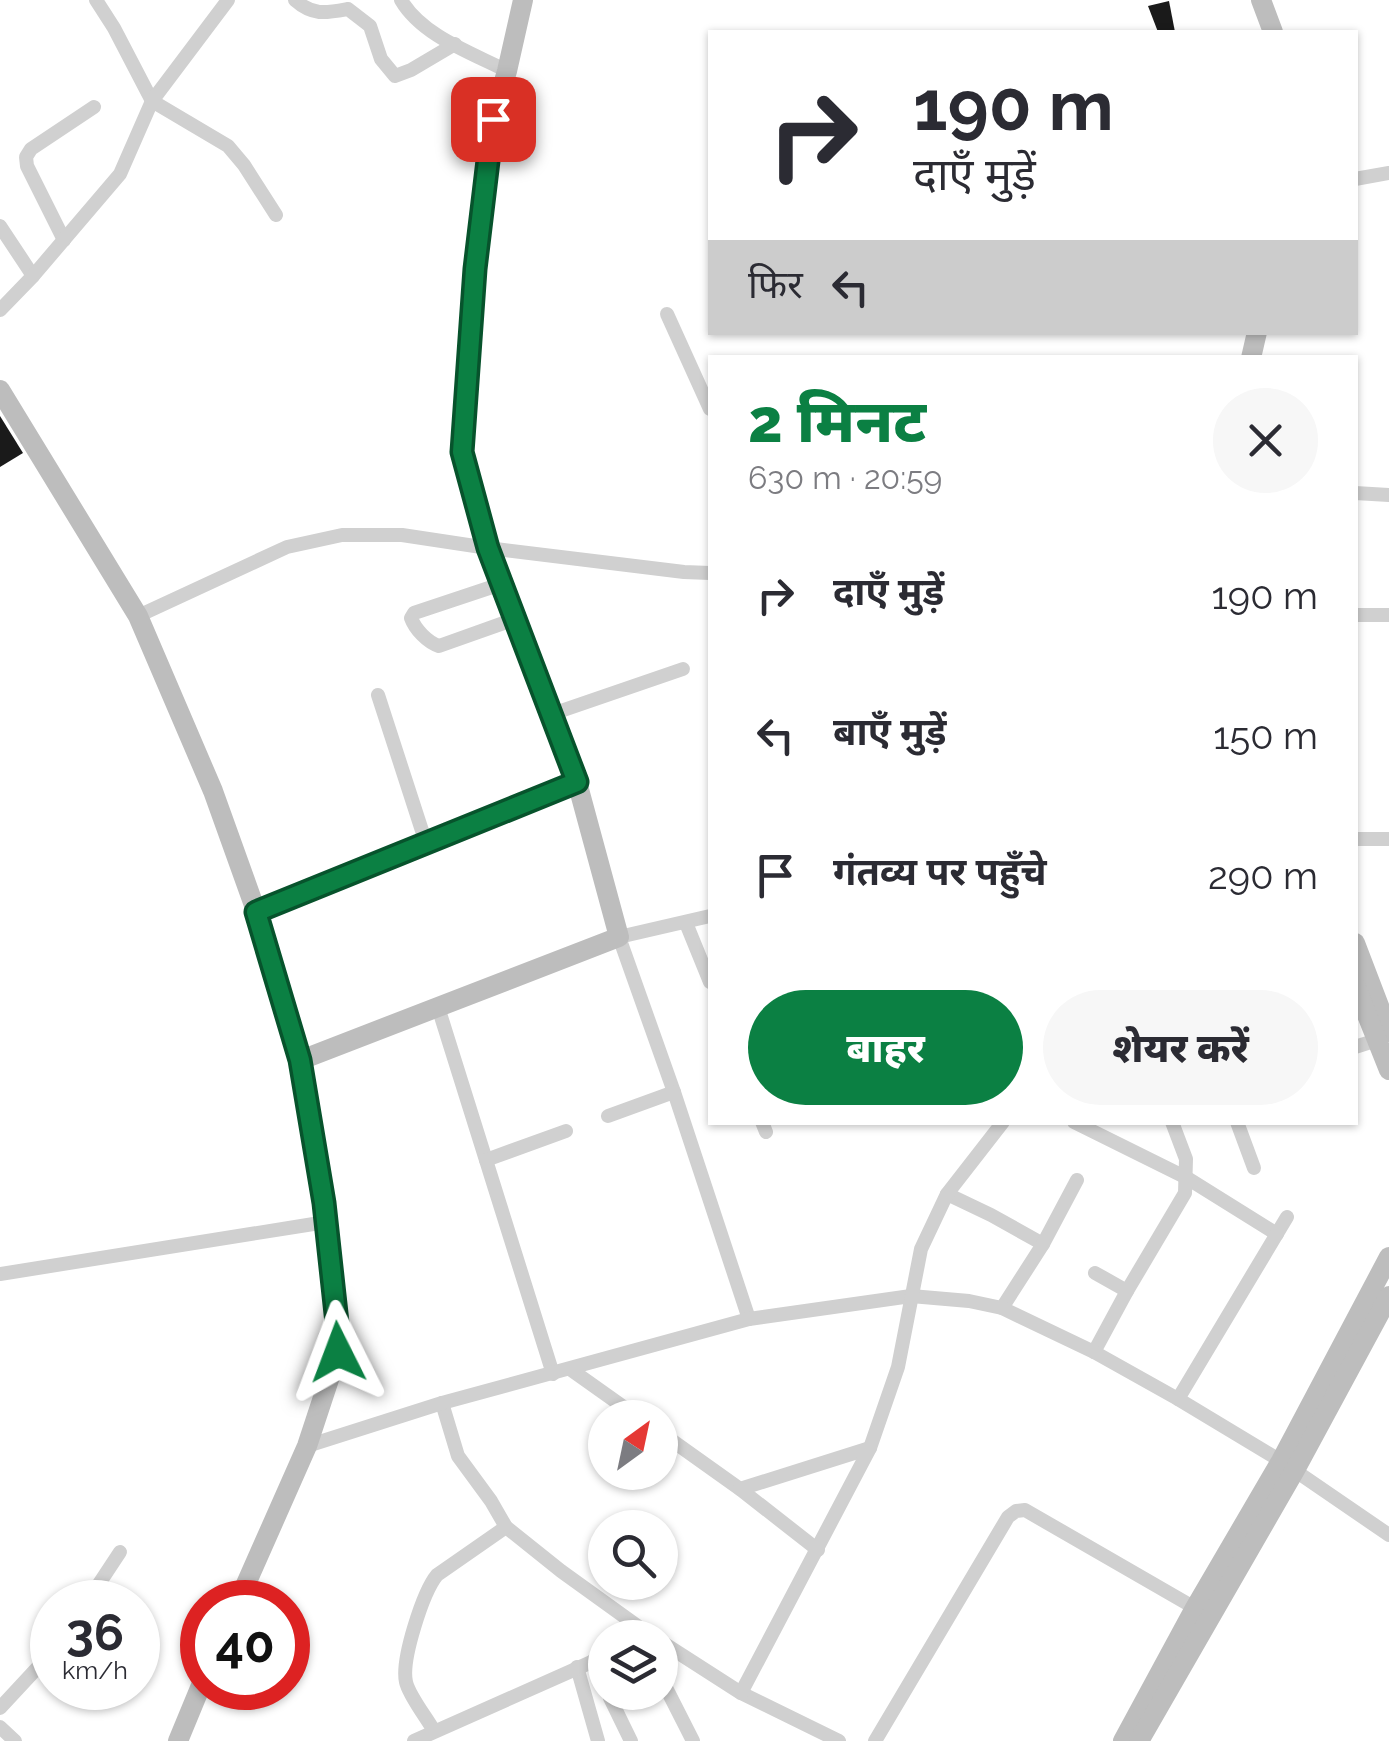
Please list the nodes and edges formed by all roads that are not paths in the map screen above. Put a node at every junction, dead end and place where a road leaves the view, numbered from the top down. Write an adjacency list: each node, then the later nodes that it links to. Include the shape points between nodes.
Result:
1 (96, 0): 10 (street)
2 (228, 0): 10 (street)
3 (295, 0): 8 (street, via 324,14 348,10 370,26 381,59 396,76)
4 (401, 0): 8 (street)
5 (523, 0): 9 (street)
6 (1261, 0): 7 (street)
7 (1272, 30)
8 (455, 44): 9 (street)
9 (508, 71): 24 (street, via 493,119 479,232 462,452)
10 (152, 101): 14 (street, via 228,146); 16 (street, via 120,174)
11 (94, 107): 16 (street, via 26,157)
12 (1389, 173): 13 (street)
13 (1358, 179)
14 (276, 215)
15 (0, 226): 17 (street)
16 (64, 240): 17 (street)
17 (32, 276): 18 (street)
18 (0, 310)
19 (667, 314): 21 (street)
20 (3, 403): 29 (street)
21 (708, 405)
22 (1358, 493): 23 (street)
23 (1389, 495)
24 (488, 548): 25 (street); 26 (street); 29 (street, via 402,535 342,536 287,547)
25 (708, 574)
26 (501, 584): 30 (street); 30 (street, via 410,618 439,646)
27 (1358, 615): 28 (street)
28 (1389, 615)
29 (138, 616): 38 (street)
30 (515, 619): 33 (street)
31 (683, 669): 33 (street)
32 (378, 695): 37 (street)
33 (552, 714): 34 (street)
34 (577, 782): 37 (street); 41 (street)
35 (1358, 839): 36 (street)
36 (1389, 839)
37 (426, 843): 38 (street)
38 (256, 912): 48 (street)
39 (708, 917): 40 (street)
40 (686, 923): 41 (street); 43 (street)
41 (619, 936): 45 (street); 50 (street)
42 (1358, 953): 46 (street)
43 (708, 977)
44 (1358, 990): 46 (street)
45 (438, 1007): 48 (street); 57 (street)
46 (1383, 1036): 47 (street); 49 (street)
47 (1358, 1046)
48 (300, 1060): 63 (street)
49 (1389, 1070)
50 (674, 1092): 51 (street); 73 (street)
51 (608, 1116)
52 (1002, 1125): 61 (street)
53 (1080, 1125): 59 (street)
54 (1173, 1125): 59 (street)
55 (1238, 1125): 58 (street)
56 (566, 1132): 57 (street)
57 (486, 1160): 76 (street)
58 (1254, 1168)
59 (1187, 1178): 64 (street); 69 (street, via 1185,1193)
60 (1077, 1180): 65 (street)
61 (947, 1194): 65 (street); 70 (street, via 921,1250)
62 (1287, 1217): 64 (street)
63 (326, 1222): 68 (street); 81 (street, via 338,1352)
64 (1277, 1234): 77 (street)
65 (1043, 1244): 72 (street)
66 (1389, 1257): 83 (street)
67 (1095, 1273): 69 (street)
68 (0, 1274)
69 (1127, 1291): 74 (street)
70 (912, 1296): 72 (street); 73 (street); 82 (street, via 898,1367)
71 (1389, 1296): 83 (street)
72 (1002, 1308): 74 (street)
73 (749, 1319): 75 (street)
74 (1094, 1352): 77 (street)
75 (570, 1369): 76 (street); 78 (street)
76 (553, 1374): 79 (street)
77 (1178, 1399): 83 (street)
78 (614, 1400)
79 (442, 1403): 81 (street); 85 (street, via 458,1456)
80 (678, 1445): 84 (street)
81 (307, 1446): 90 (street)
82 (870, 1448): 84 (street); 87 (street)
83 (1288, 1466): 86 (street); 91 (street); 113 (street)
84 (740, 1488): 87 (street)
85 (506, 1527): 92 (street); 103 (street, via 437,1575 420,1606 406,1683)
86 (1389, 1535)
87 (818, 1550): 97 (street)
88 (120, 1552): 89 (street)
89 (102, 1580)
90 (248, 1580)
91 (1195, 1608): 111 (street, via 1025,1510 1016,1511); 112 (street)
92 (629, 1620)
93 (678, 1653): 97 (street)
94 (588, 1663): 95 (street)
95 (577, 1668): 103 (street); 107 (street)
96 (30, 1676): 98 (street)
97 (742, 1693): 110 (street)
98 (0, 1708)
99 (191, 1710): 105 (street)
100 (618, 1710): 108 (street)
101 (677, 1710): 109 (street)
102 (0, 1727): 104 (street)
103 (434, 1732): 106 (street)
104 (15, 1741)
105 (178, 1741)
106 (414, 1741)
107 (598, 1741)
108 (631, 1741)
109 (692, 1741)
110 (839, 1741)
111 (874, 1741)
112 (1123, 1741)
113 (1140, 1741)

